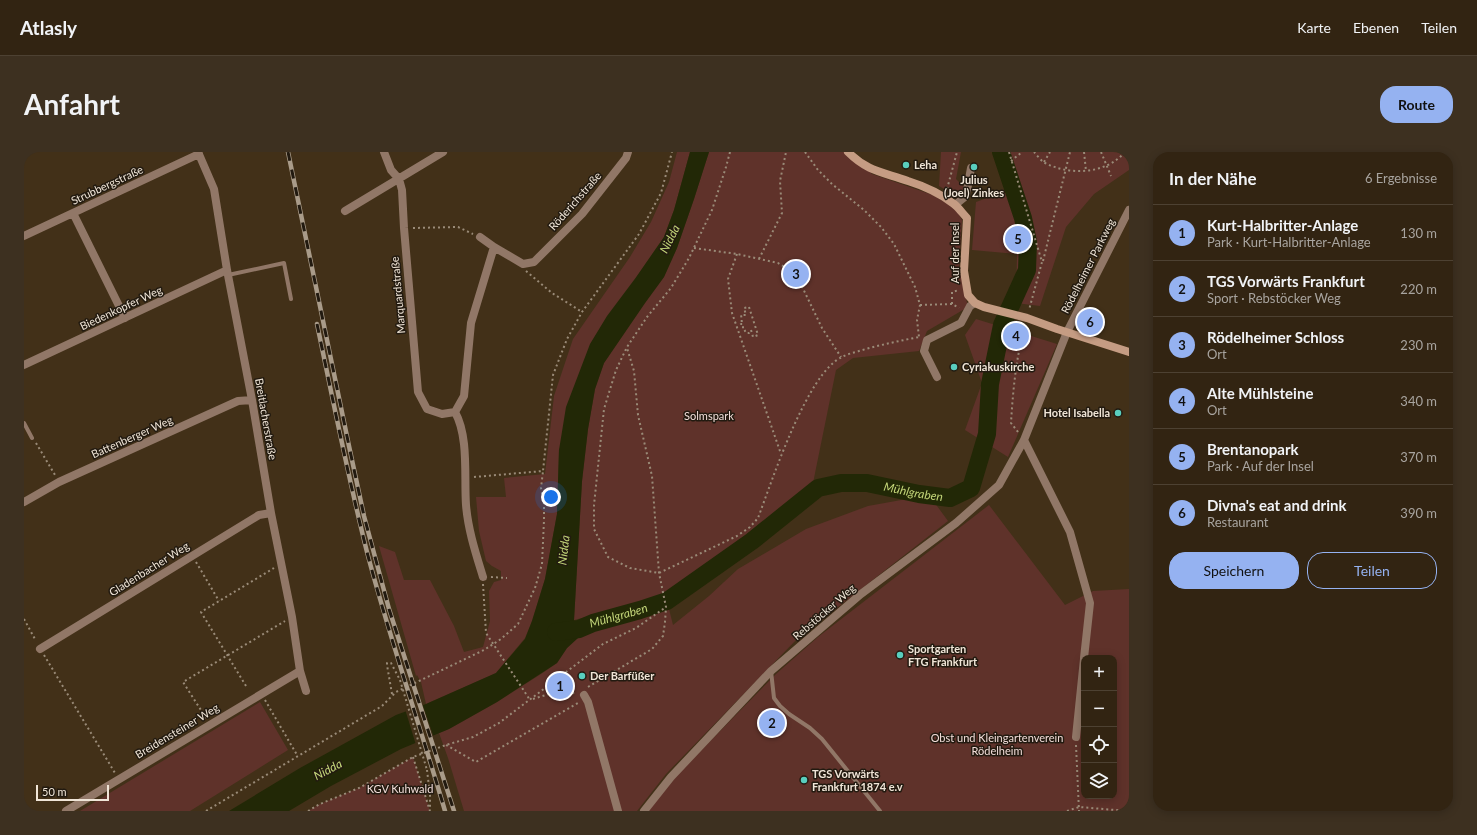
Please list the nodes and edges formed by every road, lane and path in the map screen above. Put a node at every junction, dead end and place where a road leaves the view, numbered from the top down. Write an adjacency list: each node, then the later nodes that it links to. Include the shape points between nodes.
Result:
1 (384, 152): 27 (street, Marquardstraße, via 391,170)
2 (443, 152): 27 (street)
3 (628, 152): 41 (street, Röderichstraße, via 582,214 534,262)
4 (672, 152): 49 (path, via 661,193 639,234)
5 (730, 152): 37 (path, via 712,210)
6 (786, 152): 39 (path, via 780,181 782,213)
7 (804, 152): 47 (path, via 818,170 864,210 894,244 915,287)
8 (848, 152): 29 (main road, Auf der Insel, via 874,171 909,181 935,192)
9 (957, 152): 28 (path)
10 (1009, 152): 20 (path)
11 (1022, 152): 20 (path)
12 (1034, 152): 21 (path)
13 (1050, 152): 21 (path)
14 (1070, 152): 24 (path)
15 (1080, 152): 16 (path)
16 (1085, 152): 25 (path)
17 (1100, 152): 22 (path)
18 (199, 153): 32 (street, Strubbergstraße); 42 (street, Breitlacherstraße, via 214,189)
19 (1124, 153): 22 (path)
20 (1011, 161): 40 (path)
21 (1044, 162): 24 (path)
22 (1108, 166): 25 (path); 26 (path)
23 (971, 168): 29 (street, via 966,196)
24 (1066, 170): 25 (path); 40 (path)
25 (1086, 171)
26 (1111, 176)
27 (399, 179): 30 (street); 33 (street, Marquardstraße)
28 (946, 192)
29 (955, 205): 43 (main road, Auf der Insel, via 967,218 964,271)
30 (345, 211)
31 (1129, 211): 53 (street, Rödelheimer Parkweg)
32 (73, 213): 34 (street, Strubbergstraße); 51 (street)
33 (404, 228): 35 (path, via 458,227); 62 (street, Marquardstraße, via 418,392 427,409 442,414)
34 (24, 236)
35 (480, 237): 36 (street)
36 (494, 247): 41 (street); 62 (street, via 471,323 464,396)
37 (694, 248): 38 (path); 55 (path, via 671,288)
38 (737, 254): 39 (path); 66 (path, via 728,279 732,314)
39 (760, 259): 58 (path, via 778,264 796,274 822,328)
40 (1042, 262): 52 (path)
41 (523, 264): 49 (path, via 526,272)
42 (227, 273): 44 (lane, via 284,264); 51 (street, Biedenkopfer Weg); 61 (street, Breitlacherstraße)
43 (966, 289): 45 (main road, Auf der Insel); 46 (path, via 952,292)
44 (291, 299)
45 (974, 303): 50 (street); 52 (main road)
46 (952, 304): 47 (path); 50 (path)
47 (920, 305): 54 (path, via 917,320)
48 (749, 306): 48 (path, via 744,308 746,315 741,315 740,321 746,333 751,330 753,337 758,335)
49 (582, 312): 67 (path, via 567,339 553,375)
50 (966, 313): 56 (street, via 961,323 927,340)
51 (125, 318): 59 (street, Biedenkopfer Weg)
52 (1027, 318): 53 (main road); 65 (path, via 1019,348 1011,423)
53 (1067, 332): 57 (main road); 65 (street, Rebstöcker Weg)
54 (919, 337): 56 (path); 58 (path)
55 (627, 347): 74 (path, via 633,367 638,415 652,476); 74 (path, via 616,370 604,409 594,529 608,557 630,568)
56 (924, 351): 60 (street)
57 (1129, 352)
58 (841, 357): 66 (path, via 827,368 817,383 796,420)
59 (24, 365)
60 (937, 377)
61 (252, 400): 69 (street, Battenberger Weg, via 238,401); 71 (street, Breitlacherstraße)
62 (455, 412): 68 (street, via 464,435)
63 (24, 423): 64 (lane)
64 (32, 438): 69 (path)
65 (1024, 440): 84 (street, via 1070,532 1090,603); 86 (street, Rebstöcker Weg, via 999,485 956,523 861,594)
66 (782, 455): 74 (path, via 758,518 750,527 738,536)
67 (543, 471): 68 (path); 81 (path, via 540,488 544,504 542,564 535,588 518,624)
68 (465, 478): 75 (street, via 466,507 472,543)
69 (59, 482): 70 (street, Battenberger Weg)
70 (24, 502)
71 (271, 512): 72 (street, Gladenbacher Weg, via 259,515); 73 (street, Breitlacherstraße)
72 (192, 555): 77 (path); 82 (street, Gladenbacher Weg)
73 (282, 564): 77 (path); 79 (street, Breitlacherstraße)
74 (659, 573): 78 (path)
75 (483, 577): 76 (path); 81 (path, via 485,627)
76 (507, 578)
77 (219, 601): 83 (path, via 201,612)
78 (666, 607): 92 (path, via 663,636 652,649 588,688); 93 (path, via 636,628 603,644)
79 (292, 617): 83 (path); 85 (street, Breitlacherstraße)
80 (24, 619): 82 (path)
81 (493, 644): 91 (path); 93 (path)
82 (40, 649): 99 (path)
83 (227, 655): 87 (path); 94 (path, via 183,682)
84 (1084, 655)
85 (300, 671): 89 (street, Breitlacherstraße); 90 (street, Breidensteiner Weg)
86 (772, 671): 106 (street, Rebstöcker Weg, via 671,777); 107 (lane, via 774,698 780,706 822,739)
87 (246, 686)
88 (1081, 688): 95 (street)
89 (306, 691)
90 (261, 694): 94 (street, Breidensteiner Weg); 97 (path)
91 (392, 695): 97 (path, via 382,706); 104 (path, bridge, via 387,663 391,664 400,680 427,770)
92 (584, 695): 93 (path, via 549,694); 96 (path, via 576,705 476,762); 105 (street)
93 (530, 700): 96 (path, via 499,723 474,737)
94 (210, 724): 99 (street, Breidensteiner Weg)
95 (1076, 737): 100 (path)
96 (446, 744): 98 (path)
97 (297, 756): 102 (path)
98 (413, 757): 103 (path, via 359,788); 104 (path)
99 (118, 780): 101 (street, Breidensteiner Weg)
100 (1079, 808): 108 (path); 109 (path); 110 (path)
101 (66, 811)
102 (206, 811)
103 (308, 811)
104 (430, 811)
105 (618, 811)
106 (644, 811)
107 (880, 811)
108 (1067, 811)
109 (1079, 811)
110 (1128, 811)

